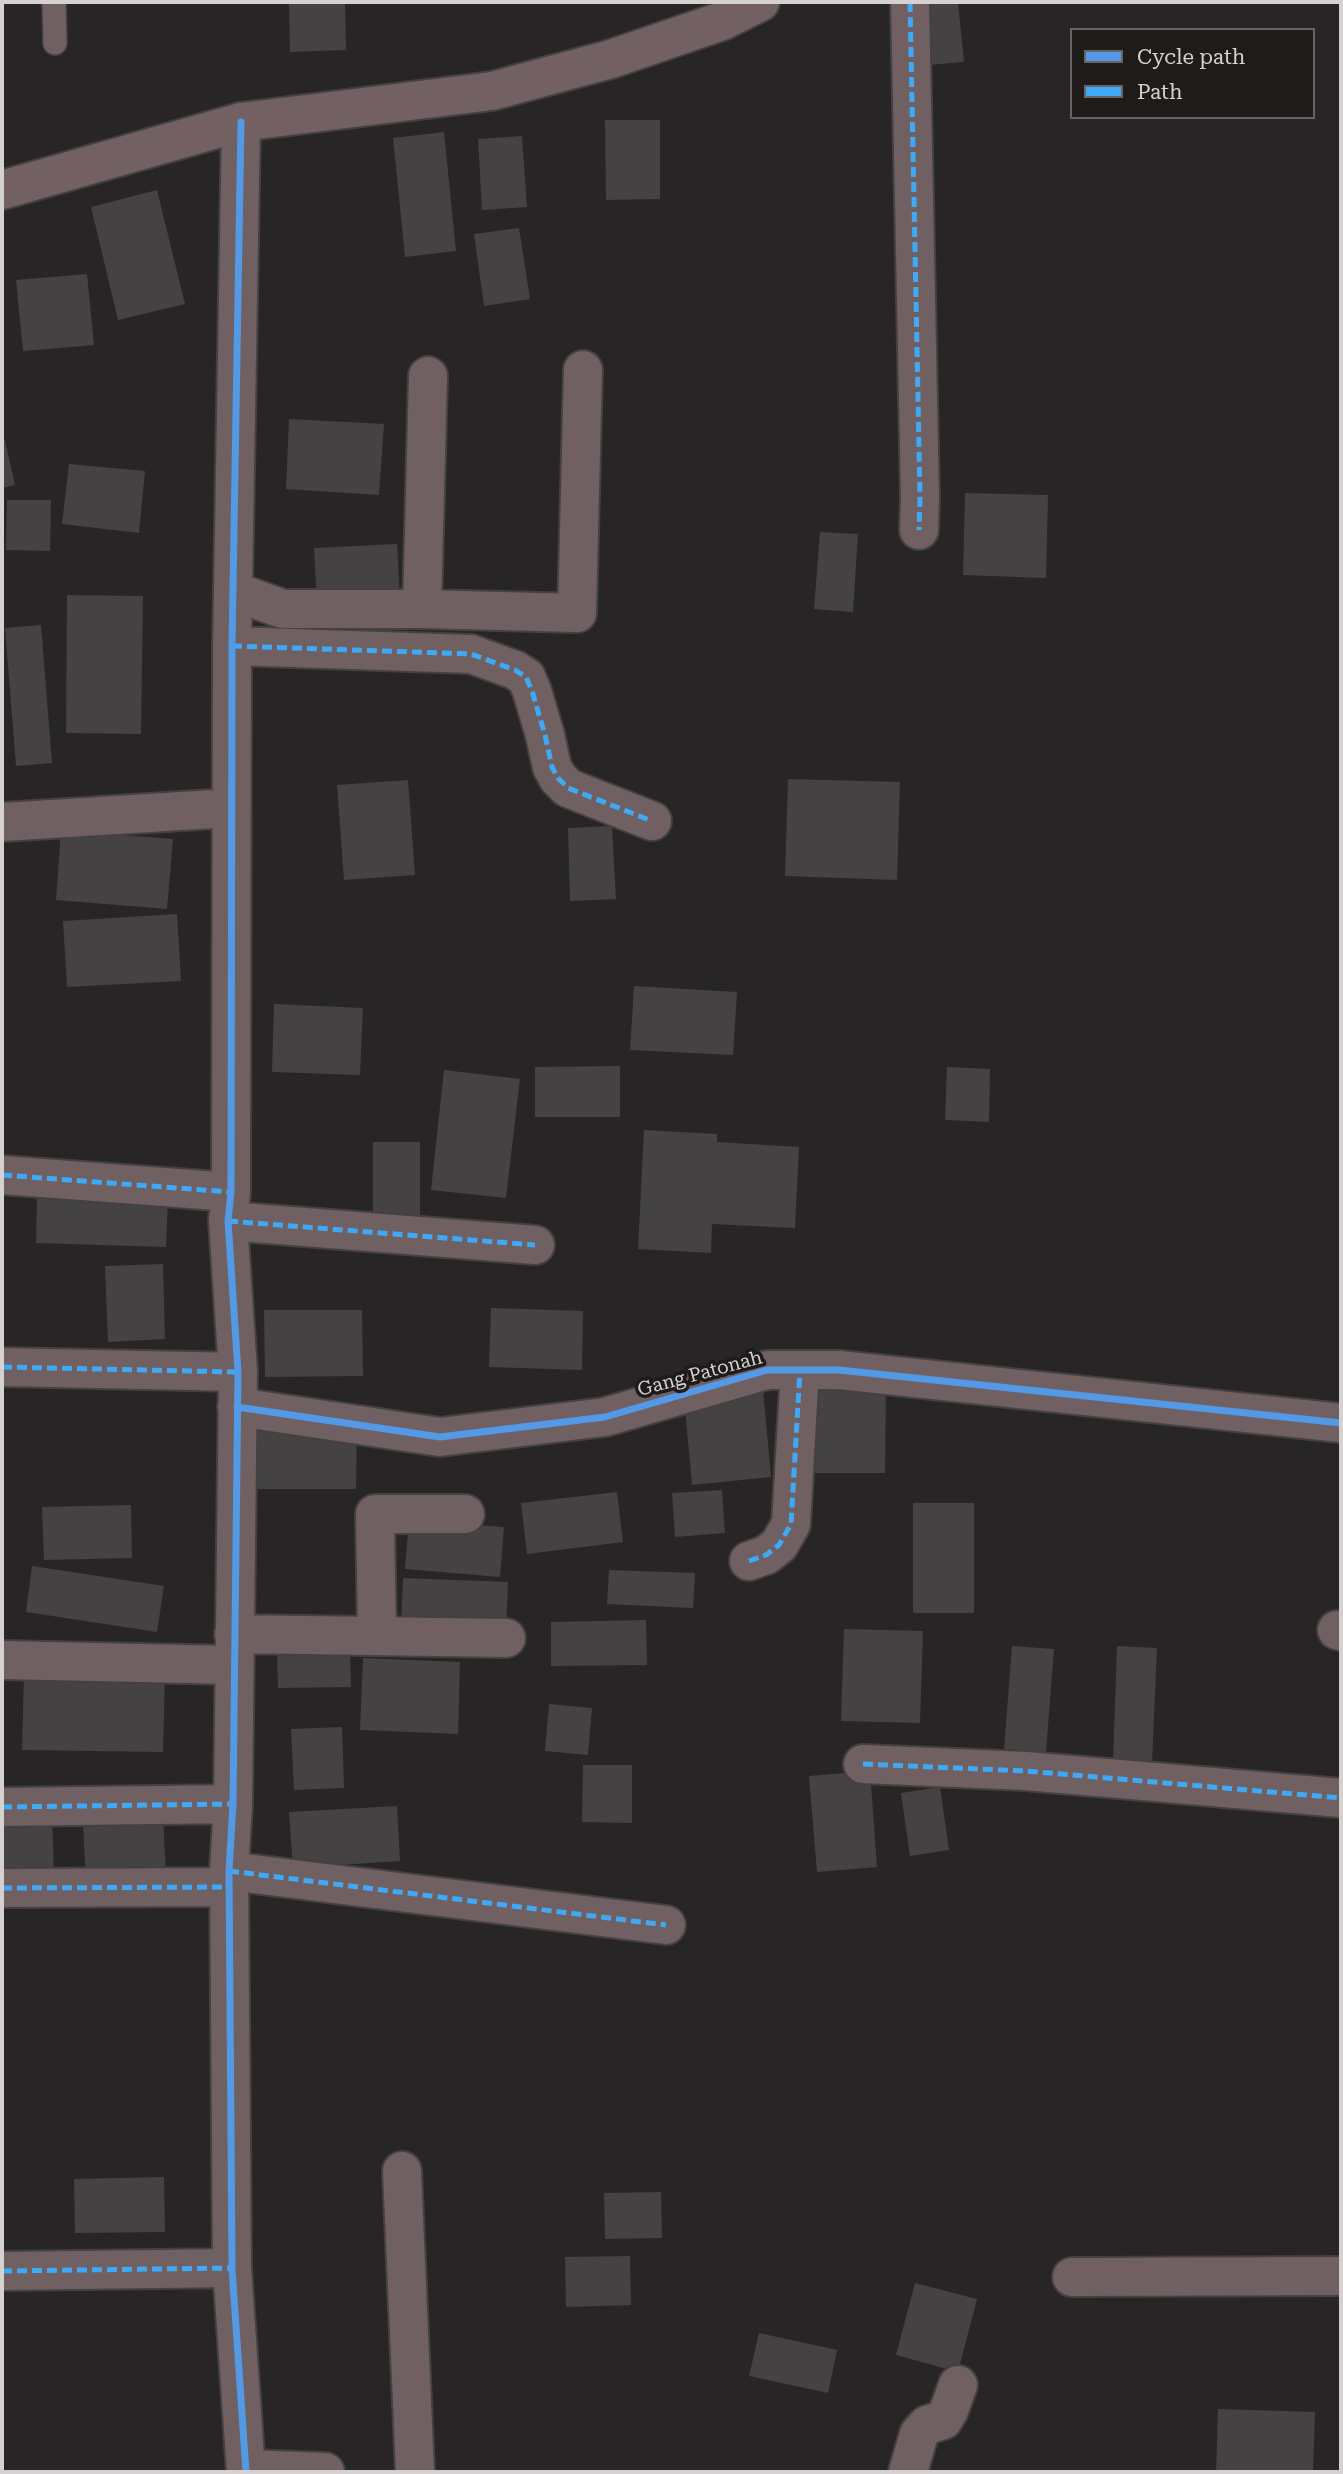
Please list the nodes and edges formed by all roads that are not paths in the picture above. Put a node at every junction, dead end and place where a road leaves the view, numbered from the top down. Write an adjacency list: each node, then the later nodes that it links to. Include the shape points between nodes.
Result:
1 (54, 2): 4 (lane)
2 (760, 2): 5 (main road, via 722,21 611,59 492,91)
3 (909, 2): 9 (street)
4 (55, 43)
5 (241, 122): 6 (main road); 10 (street)
6 (2, 190)
7 (583, 370): 11 (street, via 577,612)
8 (428, 376): 11 (street)
9 (919, 530)
10 (233, 591): 11 (street, via 283,609); 12 (street)
11 (422, 609)
12 (232, 646): 13 (street); 14 (street, via 471,654 515,670 526,677 533,691 558,778 568,788)
13 (231, 808): 15 (street); 17 (street)
14 (652, 821)
15 (2, 822)
16 (2, 1175): 17 (street)
17 (229, 1207): 18 (street); 21 (street)
18 (535, 1245)
19 (2, 1367): 21 (street, Gang Patonah)
20 (800, 1370): 21 (street, Gang Patonah, via 767,1370 605,1416 440,1437); 22 (street, Gang Patonah, via 838,1370); 24 (street, via 791,1524 779,1545)
21 (238, 1390): 27 (street)
22 (1341, 1423)
23 (465, 1514): 25 (street, via 375,1514)
24 (749, 1562)
25 (377, 1636): 26 (street); 27 (street)
26 (506, 1638)
27 (233, 1649): 28 (street); 31 (street)
28 (2, 1660)
29 (863, 1764): 30 (street, via 1026,1771)
30 (1341, 1798)
31 (233, 1804): 32 (street); 33 (street)
32 (2, 1807)
33 (229, 1879): 34 (street); 35 (street); 37 (street)
34 (2, 1888)
35 (666, 1925)
36 (402, 2171): 44 (street)
37 (232, 2268): 38 (street); 42 (street)
38 (2, 2271)
39 (1341, 2276): 40 (street)
40 (1072, 2277)
41 (958, 2385): 45 (street, via 943,2420 919,2434)
42 (246, 2470): 43 (street)
43 (326, 2472)
44 (415, 2472)
45 (908, 2472)

